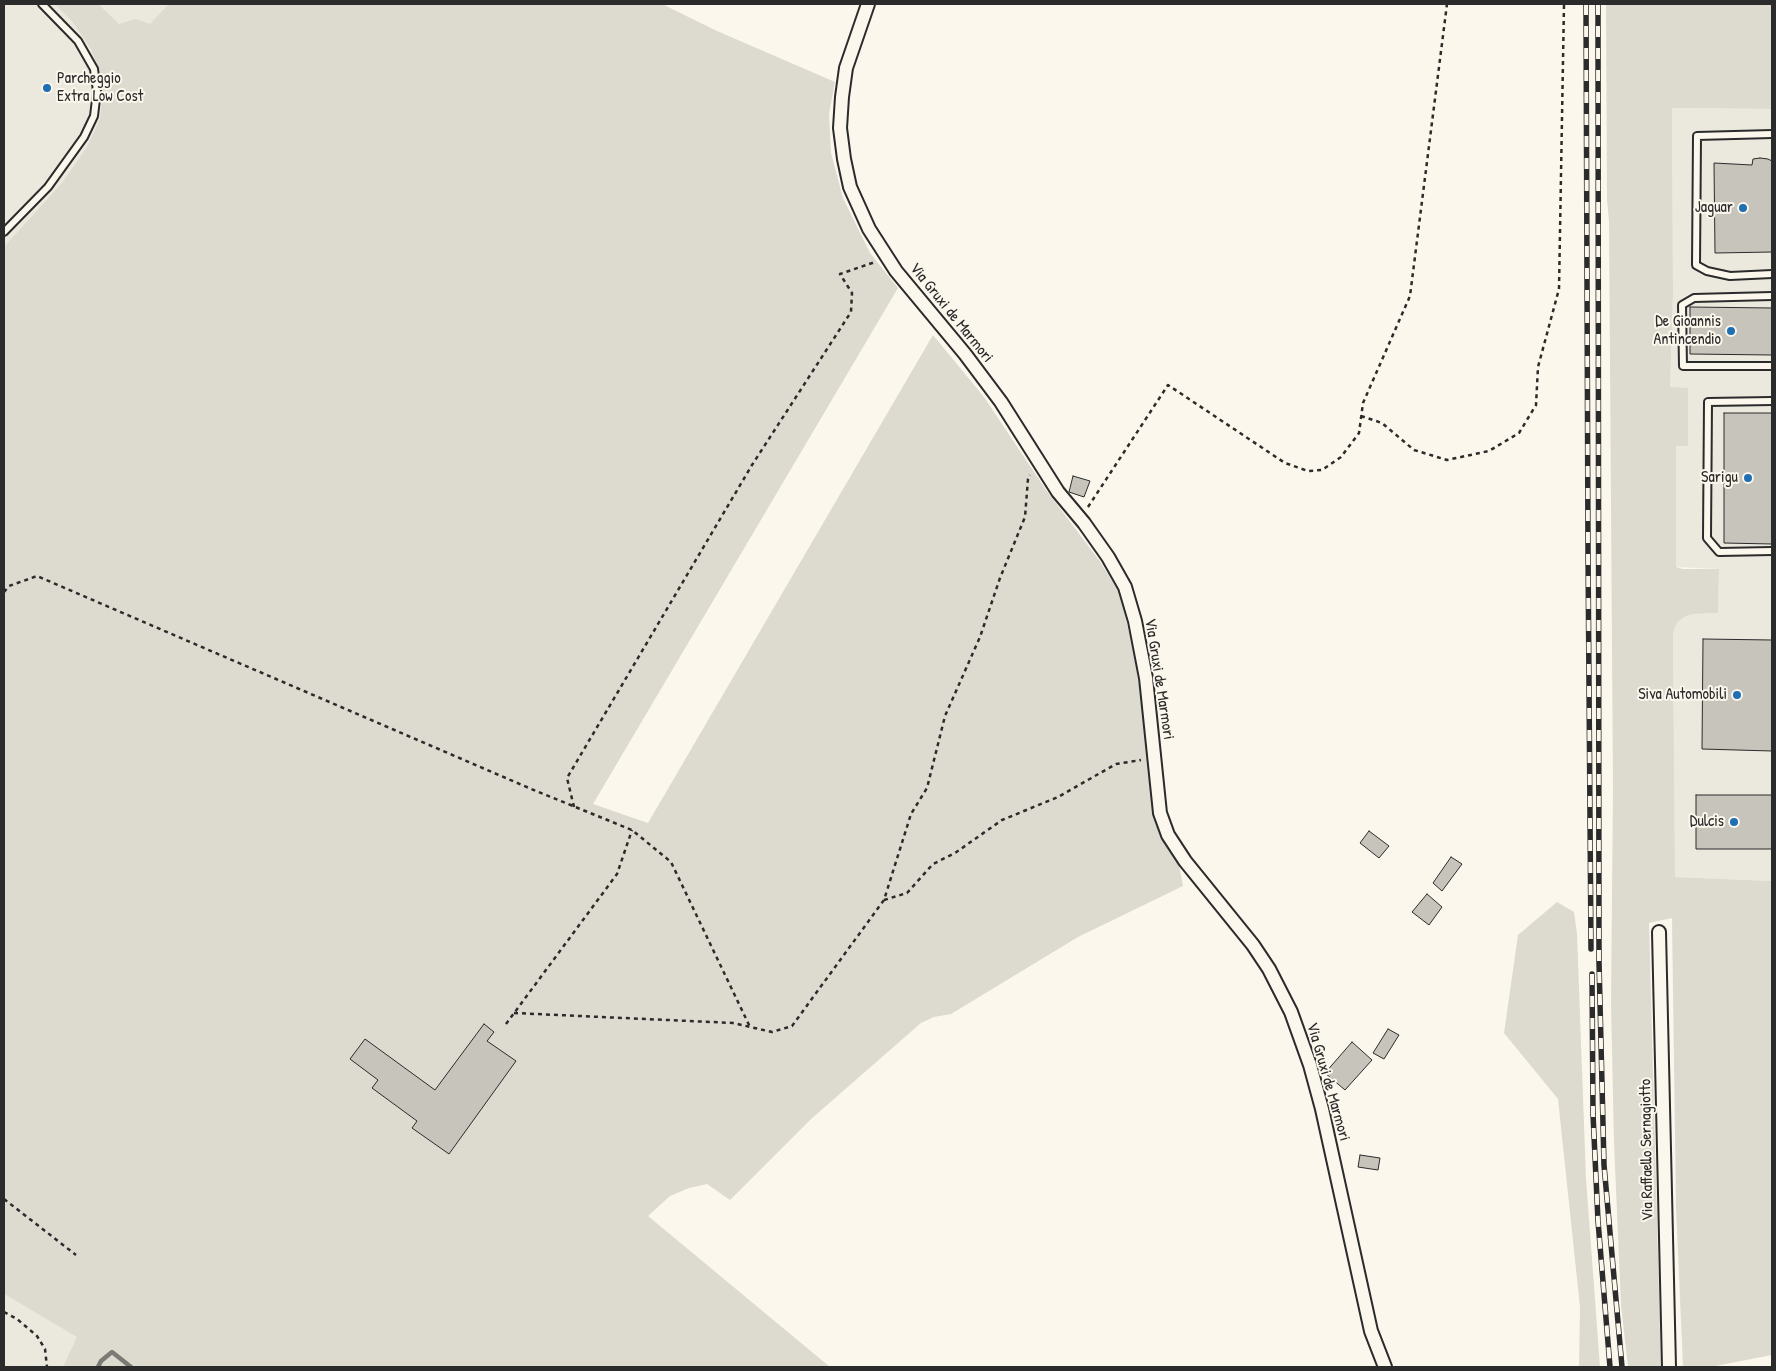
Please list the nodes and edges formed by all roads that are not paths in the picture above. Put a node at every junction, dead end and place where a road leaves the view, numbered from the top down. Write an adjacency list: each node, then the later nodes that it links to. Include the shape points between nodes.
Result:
1 (42, 4): 4 (lane, via 78,41 94,69 97,91 94,116 84,137 48,187)
2 (868, 4): 11 (street, Via Gruxi de Marmori, via 846,68 840,128 850,187 869,229 896,271 1001,402 1036,460 1108,557 1125,587 1146,678 1160,813 1168,835 1186,861 1254,945 1291,1012 1322,1109 1371,1331)
3 (1772, 134): 5 (lane, via 1697,136 1696,245 1696,265 1707,271 1730,276)
4 (4, 232)
5 (1772, 274)
6 (1772, 296): 7 (lane, via 1694,298 1682,305 1683,366)
7 (1772, 366)
8 (1772, 401): 9 (lane, via 1708,402 1707,528 1707,538 1719,552)
9 (1772, 551)
10 (1659, 932): 12 (street, Via Raffaello Sernagiotto)
11 (1385, 1367)
12 (1669, 1367)

